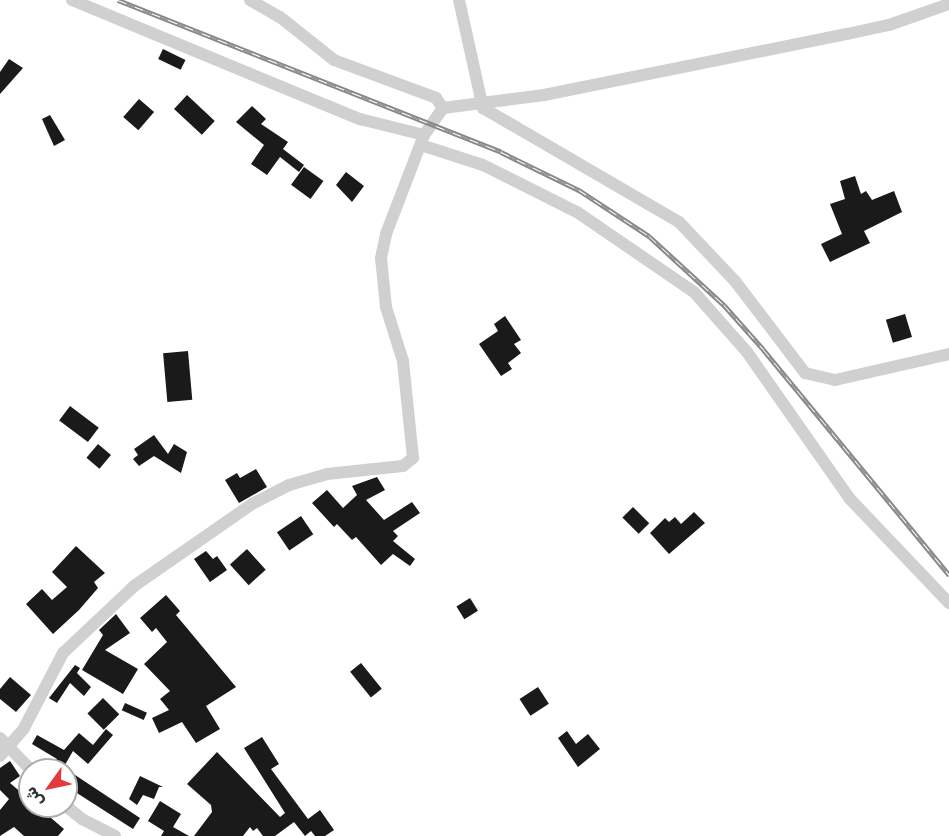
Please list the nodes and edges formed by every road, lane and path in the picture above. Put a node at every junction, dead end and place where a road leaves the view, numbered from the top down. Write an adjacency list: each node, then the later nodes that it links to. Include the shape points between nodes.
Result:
1 (72, 0): 7 (street, via 351,116)
2 (250, 0): 6 (street, via 280,17 334,60 436,98)
3 (459, 0): 5 (street)
4 (949, 4): 5 (street, via 889,26 543,95)
5 (479, 102): 6 (street); 8 (street, via 483,108 679,222 735,281 805,373 835,380)
6 (443, 108): 7 (street)
7 (422, 140): 9 (street, via 483,165 577,212 694,292 747,352 850,499); 10 (street, via 386,234 381,258 386,307 403,361 413,458 403,466 327,474 289,485 252,504 134,586 63,653 24,728)
8 (949, 354)
9 (949, 603)
10 (3, 747): 11 (street)
11 (18, 759)
12 (78, 816): 13 (street)
13 (115, 836)

